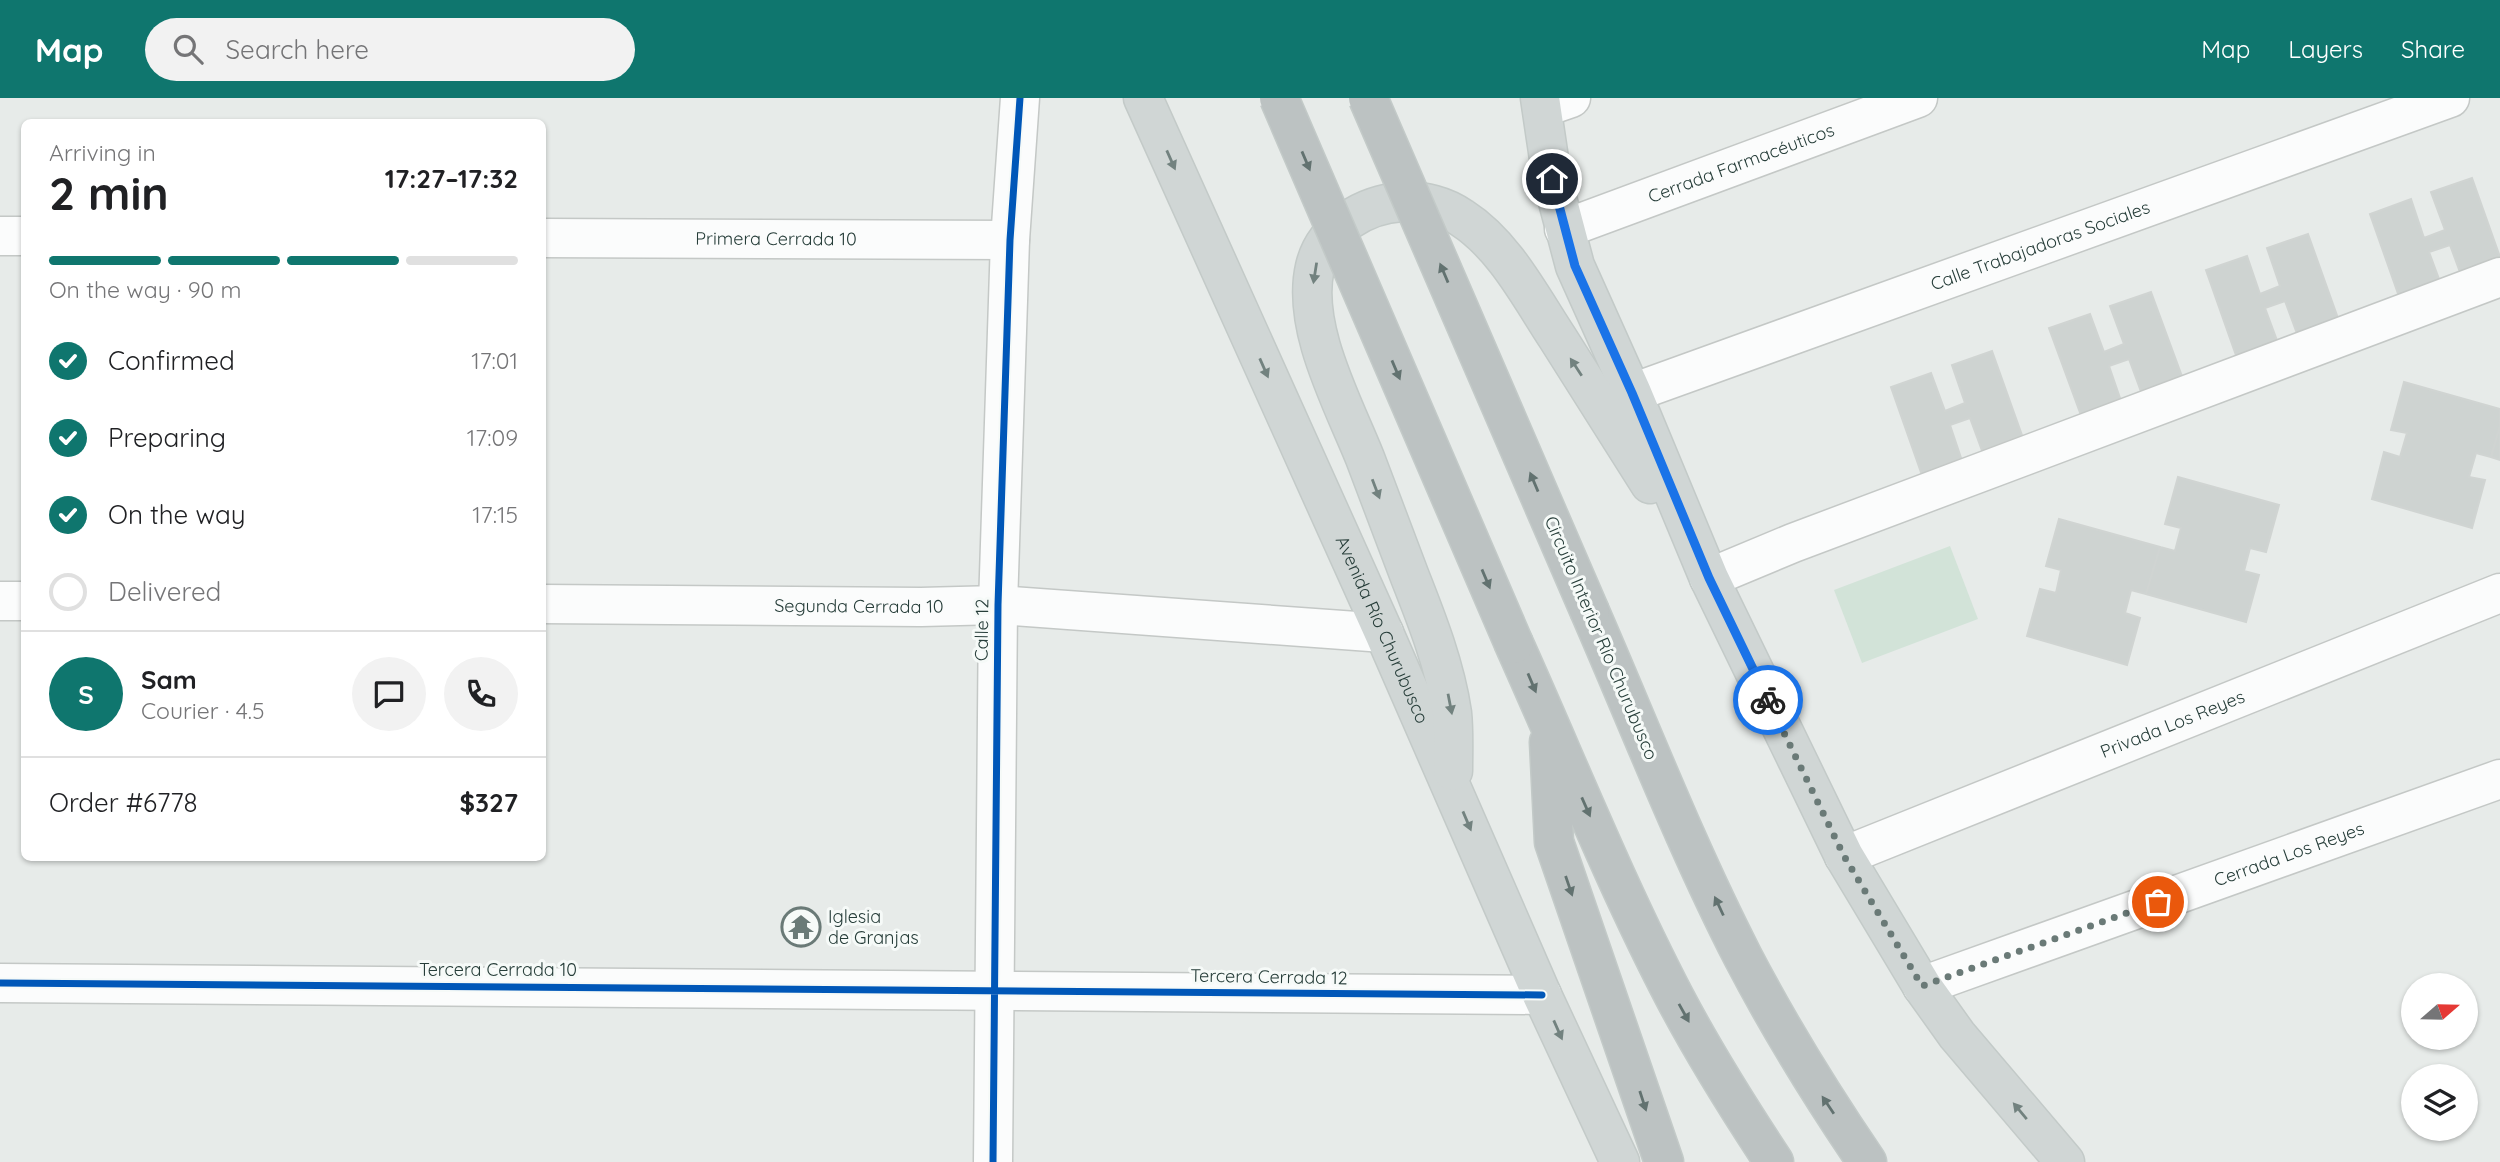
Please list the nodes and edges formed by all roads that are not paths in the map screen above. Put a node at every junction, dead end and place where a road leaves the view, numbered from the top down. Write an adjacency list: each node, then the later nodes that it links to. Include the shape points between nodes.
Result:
1 (1020, 98): 12 (street, Calle 12)
2 (1143, 98): 21 (main road, Avenida Río Churubusco, one-way to 21)
3 (1279, 98): 22 (highway, one-way to 22, bridge)
4 (1368, 98): 34 (highway, Circuito Interior Río Churubusco, one-way to 4, bridge, via 1822,1096 1742,955)
5 (1919, 98): 8 (street, Cerrada Farmacéuticos)
6 (2450, 98): 14 (street, Calle Trabajadoras Sociales)
7 (1551, 101): 8 (main road, via 1552,179)
8 (1564, 229): 14 (main road, via 1575,266)
9 (0, 236): 10 (street)
10 (21, 236)
11 (546, 238): 12 (street, Primera Cerrada 10)
12 (1010, 240): 20 (street, Calle 12)
13 (2500, 277): 15 (street)
14 (1632, 393): 15 (main road)
15 (1709, 578): 24 (main road, one-way to 24, via 1523,285 1479,230 1452,211 1407,201 1372,208 1335,230 1315,267 1317,330 1436,650 1452,713); 25 (main road)
16 (2500, 593): 25 (street, Privada Los Reyes)
17 (0, 601): 18 (street)
18 (21, 601)
19 (546, 604): 20 (street, Segunda Cerrada 10)
20 (998, 605): 21 (street, Segunda Cerrada 10); 28 (street, Calle 12)
21 (1384, 633): 24 (main road, Avenida Río Churubusco)
22 (1549, 723): 32 (highway, one-way to 32, via 1554,842); 33 (highway, one-way to 33, via 1675,998)
23 (2500, 779): 27 (street, Cerrada Los Reyes)
24 (1452, 787): 29 (main road, Avenida Río Churubusco, one-way to 29)
25 (1844, 856): 27 (main road)
26 (0, 983): 28 (street, Tercera Cerrada 10)
27 (1922, 986): 35 (main road, one-way to 27, via 1957,1035)
28 (995, 990): 29 (street, Tercera Cerrada 12); 30 (street, Calle 12)
29 (1542, 995): 31 (main road, Avenida Río Churubusco, one-way to 31)
30 (993, 1162)
31 (1620, 1162)
32 (1664, 1162)
33 (1774, 1162)
34 (1867, 1162)
35 (2065, 1162)

